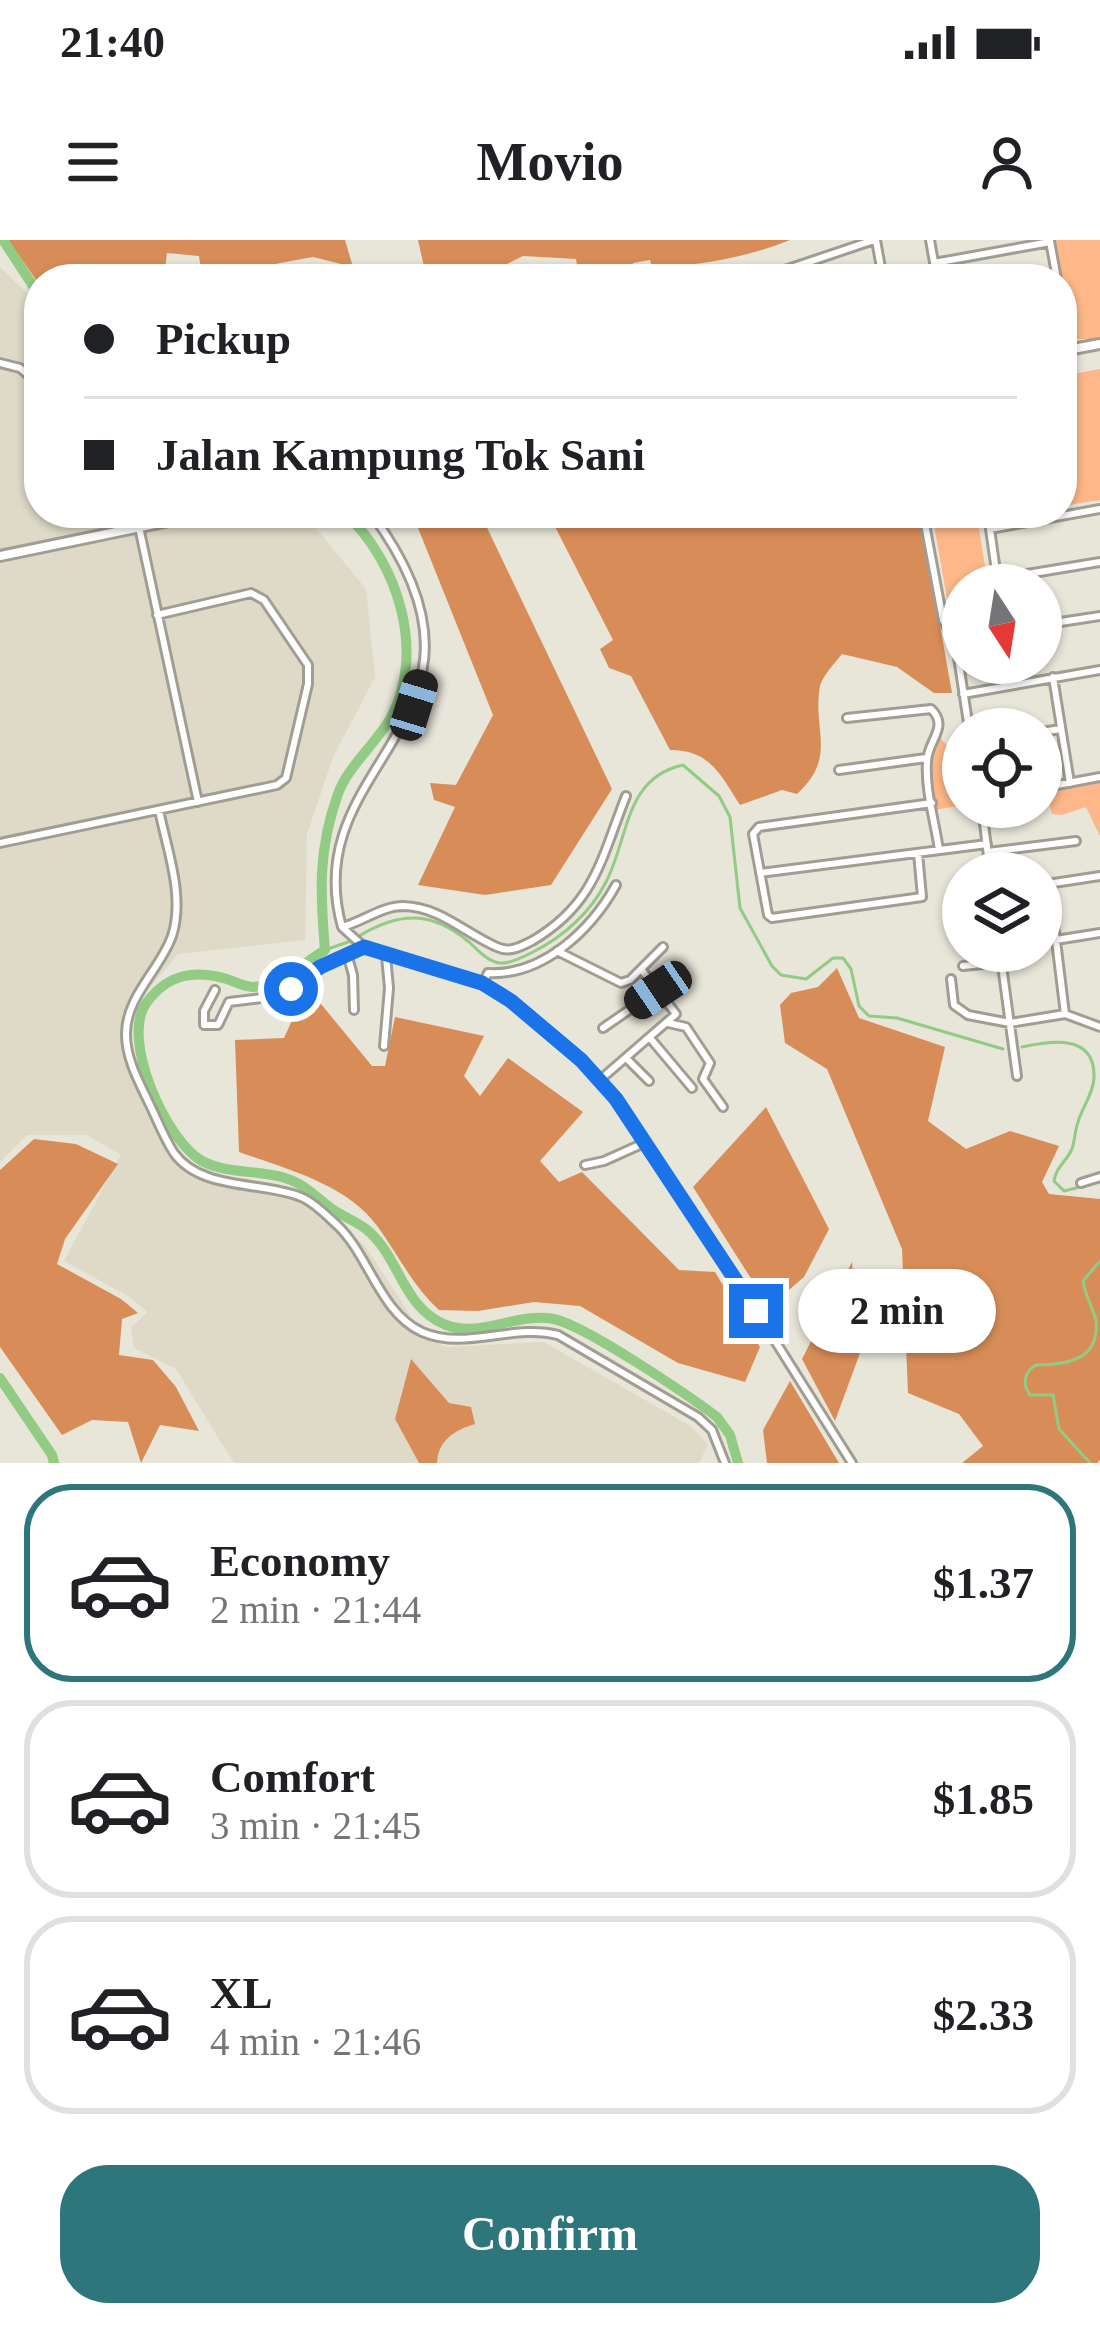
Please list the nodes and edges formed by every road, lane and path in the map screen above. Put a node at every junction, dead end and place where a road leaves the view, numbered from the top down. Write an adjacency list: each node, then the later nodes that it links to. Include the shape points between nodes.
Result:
1 (875, 240): 5 (street)
2 (930, 240): 4 (street)
3 (1050, 241): 4 (street)
4 (934, 263)
5 (803, 264)
6 (129, 528): 11 (main road)
7 (138, 528): 15 (street)
8 (381, 528): 47 (street, via 415,588 422,679 346,826 337,873)
9 (926, 528): 16 (street)
10 (993, 528): 13 (street)
11 (0, 556)
12 (1100, 562): 14 (street)
13 (995, 564)
14 (1062, 569)
15 (157, 614): 33 (street); 33 (street, via 260,595 308,664 286,778)
16 (942, 615)
17 (1100, 616): 18 (street)
18 (1062, 622)
19 (1100, 670): 20 (street)
20 (1062, 676)
21 (962, 684): 23 (street)
22 (1015, 684): 23 (street)
23 (963, 694): 24 (street)
24 (965, 708)
25 (847, 718): 27 (street, via 931,709 940,728)
26 (1062, 734): 30 (street)
27 (926, 758): 28 (street); 34 (street)
28 (839, 770)
29 (1100, 777): 30 (street)
30 (1070, 783): 31 (street)
31 (1062, 784)
32 (626, 796): 47 (street, via 586,894 556,926 518,948 500,949 443,915 405,906)
33 (198, 802): 35 (street)
34 (932, 803): 40 (street); 43 (street, via 754,831)
35 (159, 810): 38 (street); 80 (street, via 178,908 126,1033 138,1080 174,1153 191,1169 304,1198 339,1227 419,1331 445,1338 557,1335 698,1417)
36 (985, 828): 39 (street)
37 (1076, 841): 39 (street)
38 (0, 843)
39 (987, 848): 40 (street); 41 (street)
40 (939, 850): 42 (street)
41 (987, 852)
42 (918, 853): 43 (street); 43 (street, via 922,897 769,917)
43 (760, 873)
44 (1100, 876): 45 (street)
45 (1062, 882)
46 (616, 885): 52 (street)
47 (344, 930): 50 (street)
48 (1100, 933): 49 (street)
49 (1062, 939)
50 (363, 946): 53 (street); 54 (street)
51 (663, 947): 55 (street)
52 (557, 951): 55 (street, via 616,983); 59 (street)
53 (347, 954): 60 (street, via 278,996 229,1002 211,1028 202,1017); 62 (street)
54 (386, 956): 59 (street); 69 (street)
55 (641, 969): 61 (street)
56 (1003, 972): 65 (street)
57 (1060, 972): 63 (street)
58 (952, 979): 65 (street, via 954,1005)
59 (482, 983): 72 (street)
60 (214, 990)
61 (658, 990): 64 (street, via 676,1014); 67 (street)
62 (354, 1010)
63 (1065, 1014): 65 (street); 66 (street)
64 (668, 1023): 68 (street); 75 (street, via 686,1028 708,1057 704,1079)
65 (1010, 1023): 71 (street)
66 (1100, 1027)
67 (603, 1028)
68 (650, 1038): 70 (street); 74 (street)
69 (384, 1046)
70 (626, 1058): 72 (street); 73 (street)
71 (1016, 1076)
72 (601, 1079): 76 (street)
73 (649, 1081)
74 (692, 1088)
75 (723, 1107)
76 (644, 1143): 77 (street); 81 (street)
77 (585, 1166)
78 (1100, 1177): 79 (street)
79 (1081, 1183)
80 (724, 1463)
81 (852, 1463)

